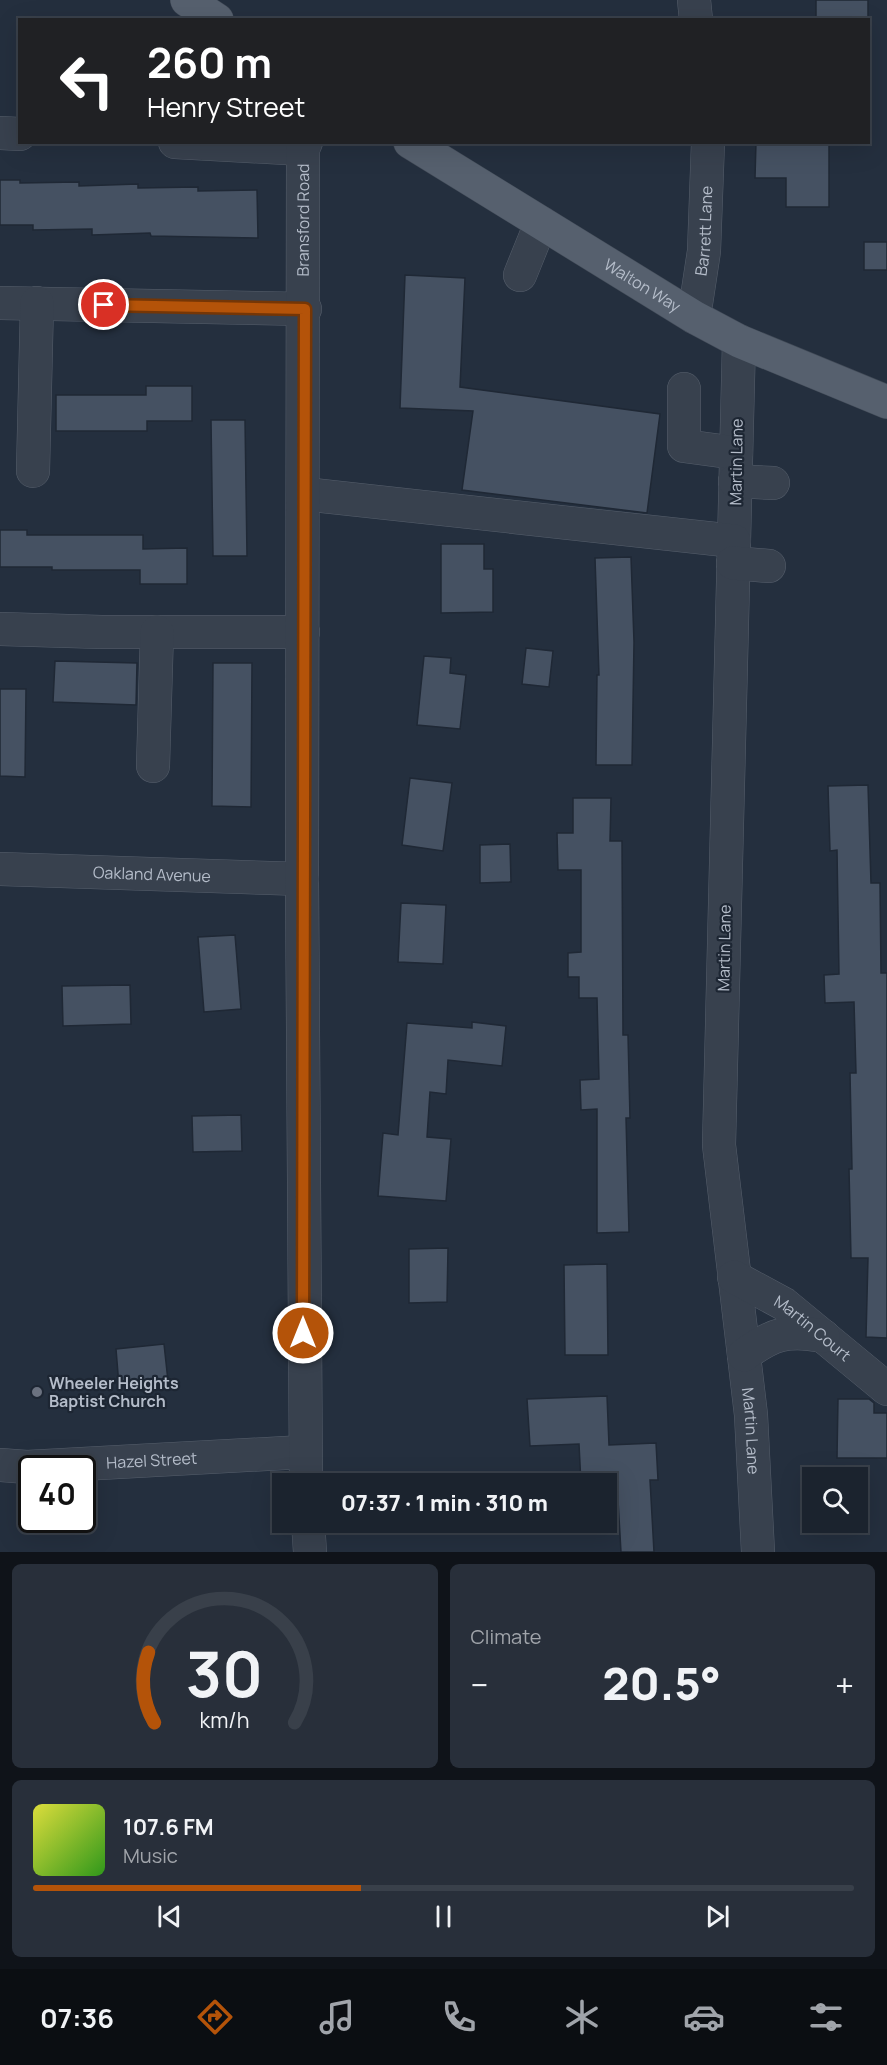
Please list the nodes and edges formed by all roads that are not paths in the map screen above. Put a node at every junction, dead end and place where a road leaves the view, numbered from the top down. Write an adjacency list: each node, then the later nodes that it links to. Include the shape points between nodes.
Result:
1 (187, 0): 3 (main road)
2 (694, 0): 4 (street)
3 (214, 18)
4 (696, 18)
5 (0, 134): 6 (street)
6 (18, 134)
7 (240, 144): 10 (street)
8 (413, 144): 11 (main road, Walton Way)
9 (708, 144): 16 (street, Barrett Lane, via 704,251)
10 (305, 146): 15 (street, Bransford Road)
11 (541, 223): 12 (street); 16 (main road, Walton Way)
12 (520, 275)
13 (0, 303): 14 (street)
14 (37, 303): 15 (street); 21 (street)
15 (305, 309): 23 (street, Bransford Road)
16 (694, 318): 17 (main road, Walton Way)
17 (739, 341): 19 (main road, Walton Way); 20 (street, Martin Lane)
18 (684, 388): 20 (street, via 684,446)
19 (887, 402)
20 (736, 467): 22 (street); 24 (street, Martin Lane)
21 (33, 471)
22 (773, 483)
23 (304, 494): 24 (street); 28 (street, Bransford Road)
24 (734, 552): 25 (street); 32 (street, Martin Lane, via 719,1145)
25 (769, 566)
26 (0, 628): 27 (street)
27 (157, 632): 28 (street); 29 (street)
28 (303, 632): 31 (street, Bransford Road)
29 (153, 766)
30 (0, 869): 31 (street, Oakland Avenue)
31 (303, 879): 37 (street, Bransford Road)
32 (734, 1276): 33 (street, Martin Court, via 784,1304); 34 (street, Martin Lane)
33 (824, 1336): 34 (street, via 788,1333 767,1338); 35 (street, Martin Court)
34 (744, 1355): 40 (street, Martin Lane)
35 (887, 1389)
36 (0, 1465): 37 (street, Hazel Street)
37 (304, 1468)
38 (309, 1533): 39 (street)
39 (310, 1552)
40 (758, 1552)

